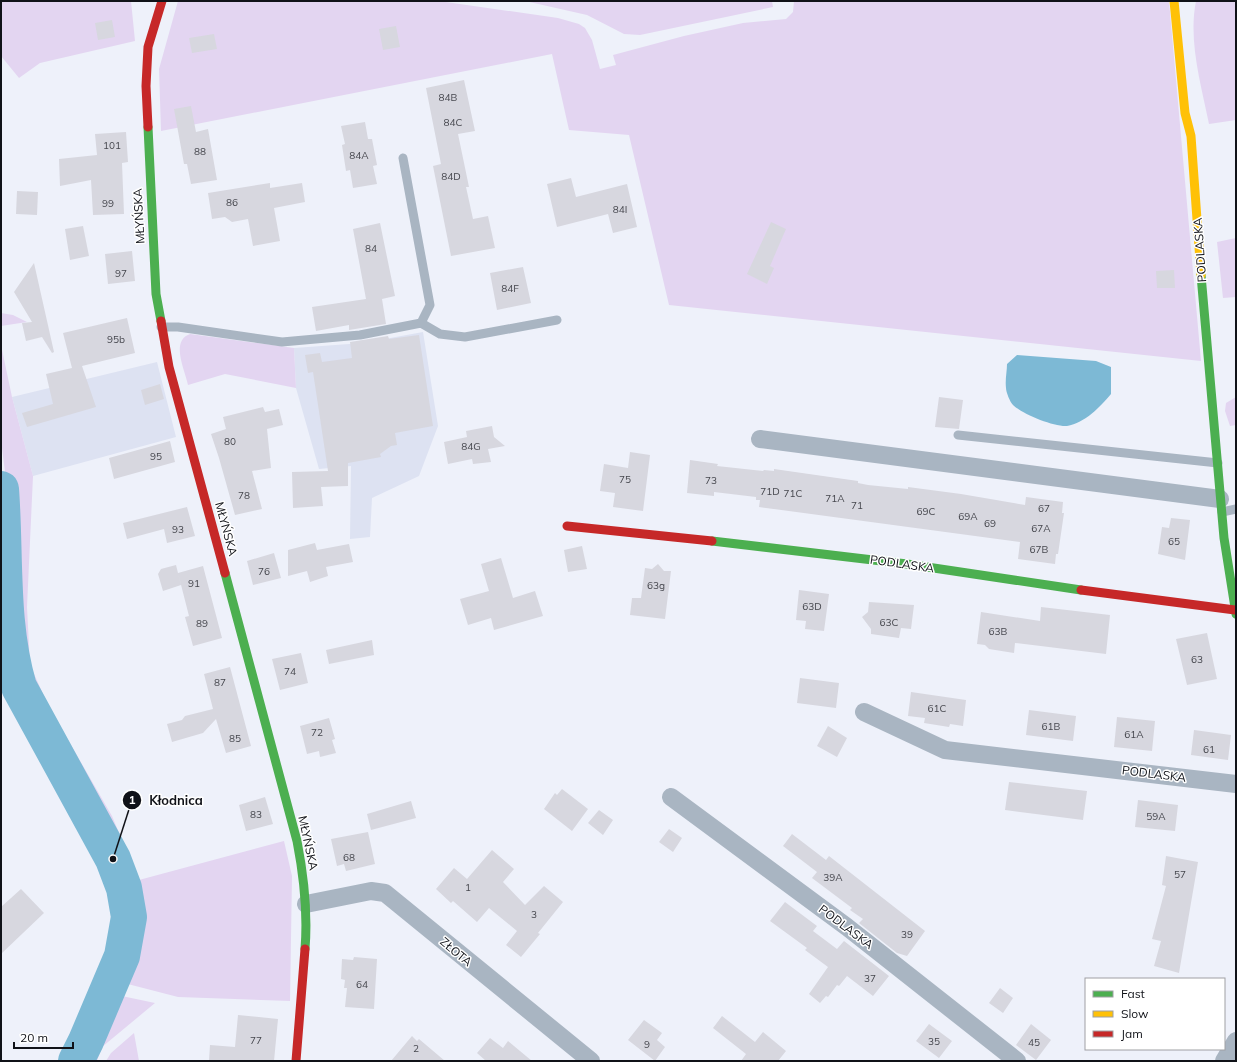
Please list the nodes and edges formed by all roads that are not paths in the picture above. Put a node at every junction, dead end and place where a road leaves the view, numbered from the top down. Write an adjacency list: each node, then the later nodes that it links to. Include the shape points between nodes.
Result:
1 (162, 1): 6 (street, MŁYŃSKA, via 148,47 146,86 156,294)
2 (1174, 1): 9 (street, PODLASKA, via 1185,113 1191,136 1210,392)
3 (403, 158): 5 (lane, via 430,305)
4 (557, 320): 5 (lane, via 465,337 440,334)
5 (421, 323): 6 (lane, via 360,335 282,342 178,326)
6 (162, 327): 18 (street, MŁYŃSKA, via 169,367 297,841)
7 (958, 435): 9 (lane)
8 (760, 439): 10 (street)
9 (1218, 463): 10 (street, PODLASKA)
10 (1221, 506): 11 (lane); 13 (street, PODLASKA)
11 (1236, 510)
12 (567, 526): 14 (street, PODLASKA, via 907,564)
13 (1233, 589): 14 (street, PODLASKA)
14 (1236, 612)
15 (864, 712): 16 (street, PODLASKA, via 945,750)
16 (1236, 784)
17 (671, 797): 22 (street, PODLASKA, via 847,927)
18 (306, 904): 20 (street, MŁYŃSKA); 21 (street, ZŁOTA, via 371,891 385,893)
19 (1236, 1041): 23 (street)
20 (296, 1061)
21 (591, 1061)
22 (1017, 1061)
23 (1224, 1061)

